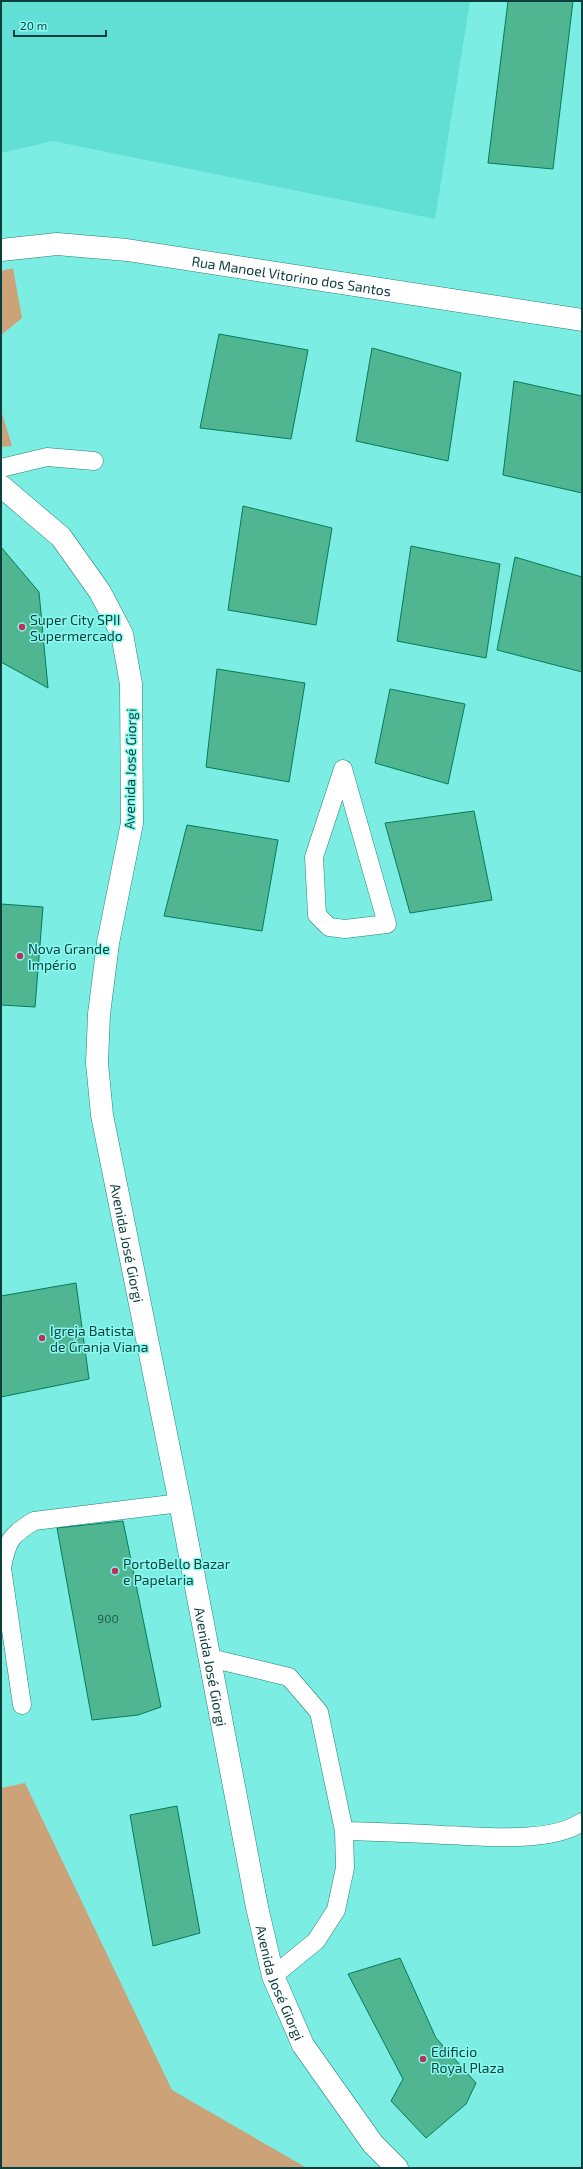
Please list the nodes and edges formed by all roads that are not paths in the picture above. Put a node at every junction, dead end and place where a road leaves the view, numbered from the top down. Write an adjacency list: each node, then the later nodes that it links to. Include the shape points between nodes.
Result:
1 (1, 250): 2 (street, Rua Manoel Vitorino dos Santos, via 57,244 127,250)
2 (582, 320)
3 (94, 461): 4 (lane, via 47,457)
4 (1, 468)
5 (1, 486): 7 (street, Avenida José Giorgi, via 61,537 100,592 122,634 131,684 132,822 108,943 99,1014 97,1063 102,1115)
6 (343, 769): 6 (lane, via 358,820 387,924 328,927 317,915 314,857)
7 (180, 1503): 8 (street, Avenida José Giorgi); 9 (lane, via 34,1520 14,1533 5,1550 2,1568)
8 (210, 1658): 11 (lane, via 289,1677 319,1712); 12 (street, Avenida José Giorgi, via 257,1907)
9 (22, 1705)
10 (582, 1822): 11 (lane, via 577,1826 549,1834 514,1838)
11 (344, 1831): 12 (lane, via 345,1868 336,1910 316,1941)
12 (273, 1976): 13 (street, Avenida José Giorgi, via 303,2045 373,2144)
13 (397, 2168)

